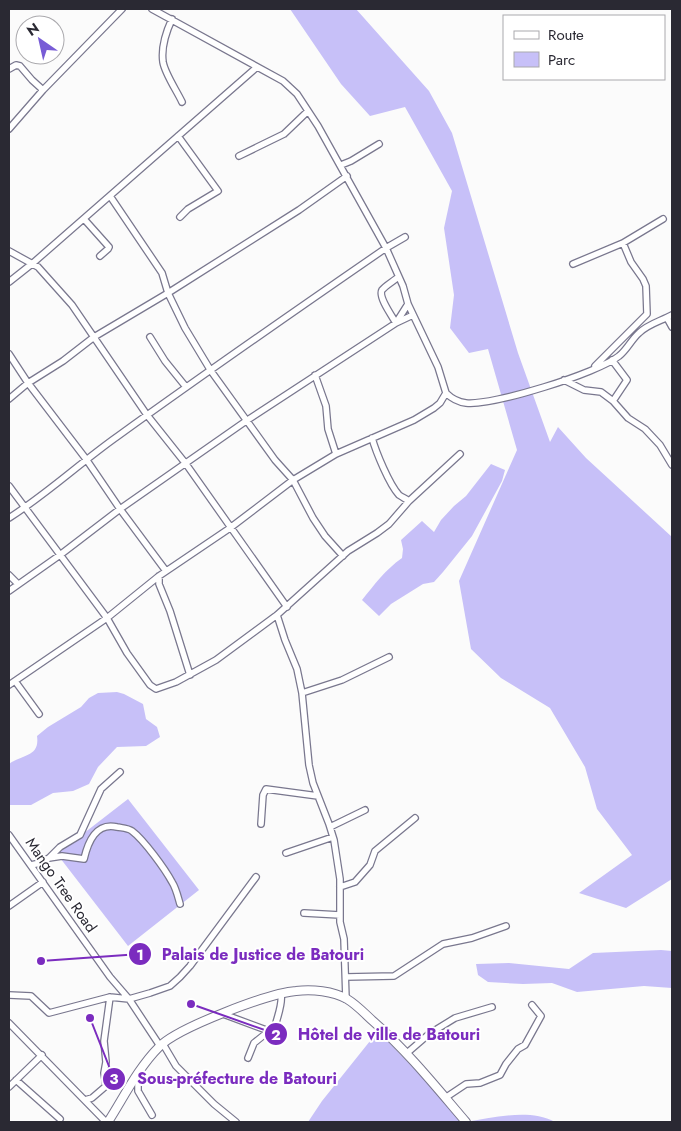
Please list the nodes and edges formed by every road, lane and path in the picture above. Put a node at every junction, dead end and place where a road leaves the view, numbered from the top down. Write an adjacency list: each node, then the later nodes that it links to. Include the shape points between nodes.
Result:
1 (122, 9): 6 (street)
2 (152, 9): 3 (street)
3 (172, 19): 4 (street); 7 (street, via 163,62)
4 (257, 67): 8 (street, via 288,85); 10 (street)
5 (9, 69): 6 (street, via 20,66)
6 (43, 90): 9 (street)
7 (182, 102)
8 (308, 111): 12 (street, via 284,134); 13 (street)
9 (9, 129)
10 (178, 136): 15 (street); 16 (street, via 218,191)
11 (379, 144): 13 (street)
12 (239, 156)
13 (341, 164): 14 (street)
14 (347, 176): 21 (street); 28 (street)
15 (110, 196): 17 (street); 28 (street, via 162,273)
16 (180, 217)
17 (84, 219): 23 (street, via 109,247); 24 (street)
18 (663, 219): 20 (street)
19 (404, 236): 21 (street)
20 (623, 243): 25 (street); 38 (street, via 630,262 644,279 647,314)
21 (386, 248): 26 (street); 39 (street)
22 (9, 251): 24 (street)
23 (100, 256)
24 (33, 264): 27 (street); 35 (street, via 72,305)
25 (573, 264)
26 (398, 277): 29 (street); 32 (street, via 382,290 381,295)
27 (9, 282)
28 (168, 292): 35 (street); 39 (street)
29 (408, 304): 30 (street); 32 (street)
30 (413, 315): 32 (street); 44 (street, via 438,367)
31 (670, 316): 33 (street); 37 (street, via 645,328 619,357)
32 (396, 323): 40 (street)
33 (672, 327)
34 (150, 337): 43 (street)
35 (94, 338): 42 (street); 47 (street)
36 (9, 354): 42 (street)
37 (612, 360): 38 (street); 46 (street, via 627,380)
38 (593, 369): 41 (street)
39 (211, 370): 43 (street); 48 (street)
40 (315, 375): 48 (street); 50 (street, via 326,406 328,429)
41 (564, 380): 44 (street, via 521,394 479,402 453,400); 46 (street, via 584,390 601,392)
42 (28, 383): 45 (street); 52 (street)
43 (186, 387): 47 (street)
44 (446, 393): 49 (street, via 434,408)
45 (9, 399)
46 (613, 401): 54 (street, via 628,418 645,429)
47 (148, 415): 52 (street); 53 (street)
48 (246, 421): 53 (street); 55 (street)
49 (372, 438): 50 (street); 57 (street, via 392,483)
50 (336, 454): 55 (street)
51 (460, 454): 57 (street)
52 (86, 459): 58 (street); 59 (street)
53 (186, 464): 59 (street); 61 (street)
54 (672, 466)
55 (293, 480): 61 (street); 63 (street, via 313,518)
56 (9, 486): 58 (street)
57 (409, 501): 63 (street, via 377,534)
58 (26, 508): 60 (street); 62 (street)
59 (120, 509): 62 (street); 64 (street)
60 (9, 518)
61 (230, 528): 64 (street); 69 (street)
62 (60, 556): 67 (street); 71 (street)
63 (343, 556): 69 (street)
64 (166, 571): 66 (street)
65 (9, 575): 67 (street)
66 (158, 576): 71 (street); 73 (street)
67 (18, 584): 68 (street)
68 (9, 591)
69 (287, 607): 70 (street)
70 (278, 615): 73 (street); 76 (street, via 295,662)
71 (107, 618): 73 (street, via 127,653 153,688); 74 (street)
72 (389, 657): 76 (street, via 342,680)
73 (190, 675)
74 (15, 681): 75 (street); 77 (street)
75 (9, 685)
76 (302, 694): 79 (street, via 309,765)
77 (39, 714)
78 (120, 772): 87 (street, via 100,789 82,833)
79 (318, 796): 82 (street, via 266,789 262,795); 83 (street)
80 (365, 810): 83 (street)
81 (415, 818): 91 (street, via 375,851 370,865 355,882)
82 (261, 824)
83 (330, 827): 85 (street)
84 (9, 835): 88 (street, Mango Tree Road)
85 (333, 837): 86 (street); 91 (street)
86 (286, 853)
87 (49, 858): 88 (street); 92 (street, via 62,856 84,860 90,839 102,827 127,829 150,850 173,883)
88 (31, 865): 90 (street, Mango Tree Road)
89 (256, 877): 101 (street, via 180,977 170,986)
90 (43, 882): 93 (street); 101 (street, Mango Tree Road)
91 (340, 887): 95 (street)
92 (180, 904)
93 (9, 906)
94 (304, 913): 95 (street)
95 (340, 915): 97 (street)
96 (506, 926): 97 (street, via 443,944 397,975)
97 (346, 977): 102 (street)
98 (9, 994): 100 (street, via 31,996 48,1013)
99 (281, 994): 102 (main road, via 316,991); 105 (main road); 107 (street, via 275,1028)
100 (110, 997): 101 (street); 116 (street, via 104,1041 106,1086)
101 (129, 999): 108 (street, Mango Tree Road)
102 (346, 999): 109 (main road)
103 (532, 1005): 115 (street, via 541,1016 525,1045 518,1049 500,1075 480,1083 466,1084)
104 (492, 1007): 109 (street, via 455,1018 424,1037)
105 (223, 1014): 107 (street); 108 (main road, via 195,1025)
106 (9, 1023): 110 (street)
107 (269, 1031): 111 (street, via 254,1043)
108 (161, 1045): 112 (main road); 120 (street, Mango Tree Road, via 176,1066)
109 (407, 1053): 115 (main road)
110 (42, 1055): 113 (street); 116 (street)
111 (248, 1058)
112 (138, 1074): 117 (street, via 138,1091); 119 (main road)
113 (16, 1080): 114 (street); 118 (street)
114 (9, 1087)
115 (445, 1098): 121 (main road)
116 (85, 1100): 119 (street)
117 (152, 1115)
118 (60, 1119)
119 (107, 1122)
120 (236, 1122)
121 (466, 1122)

